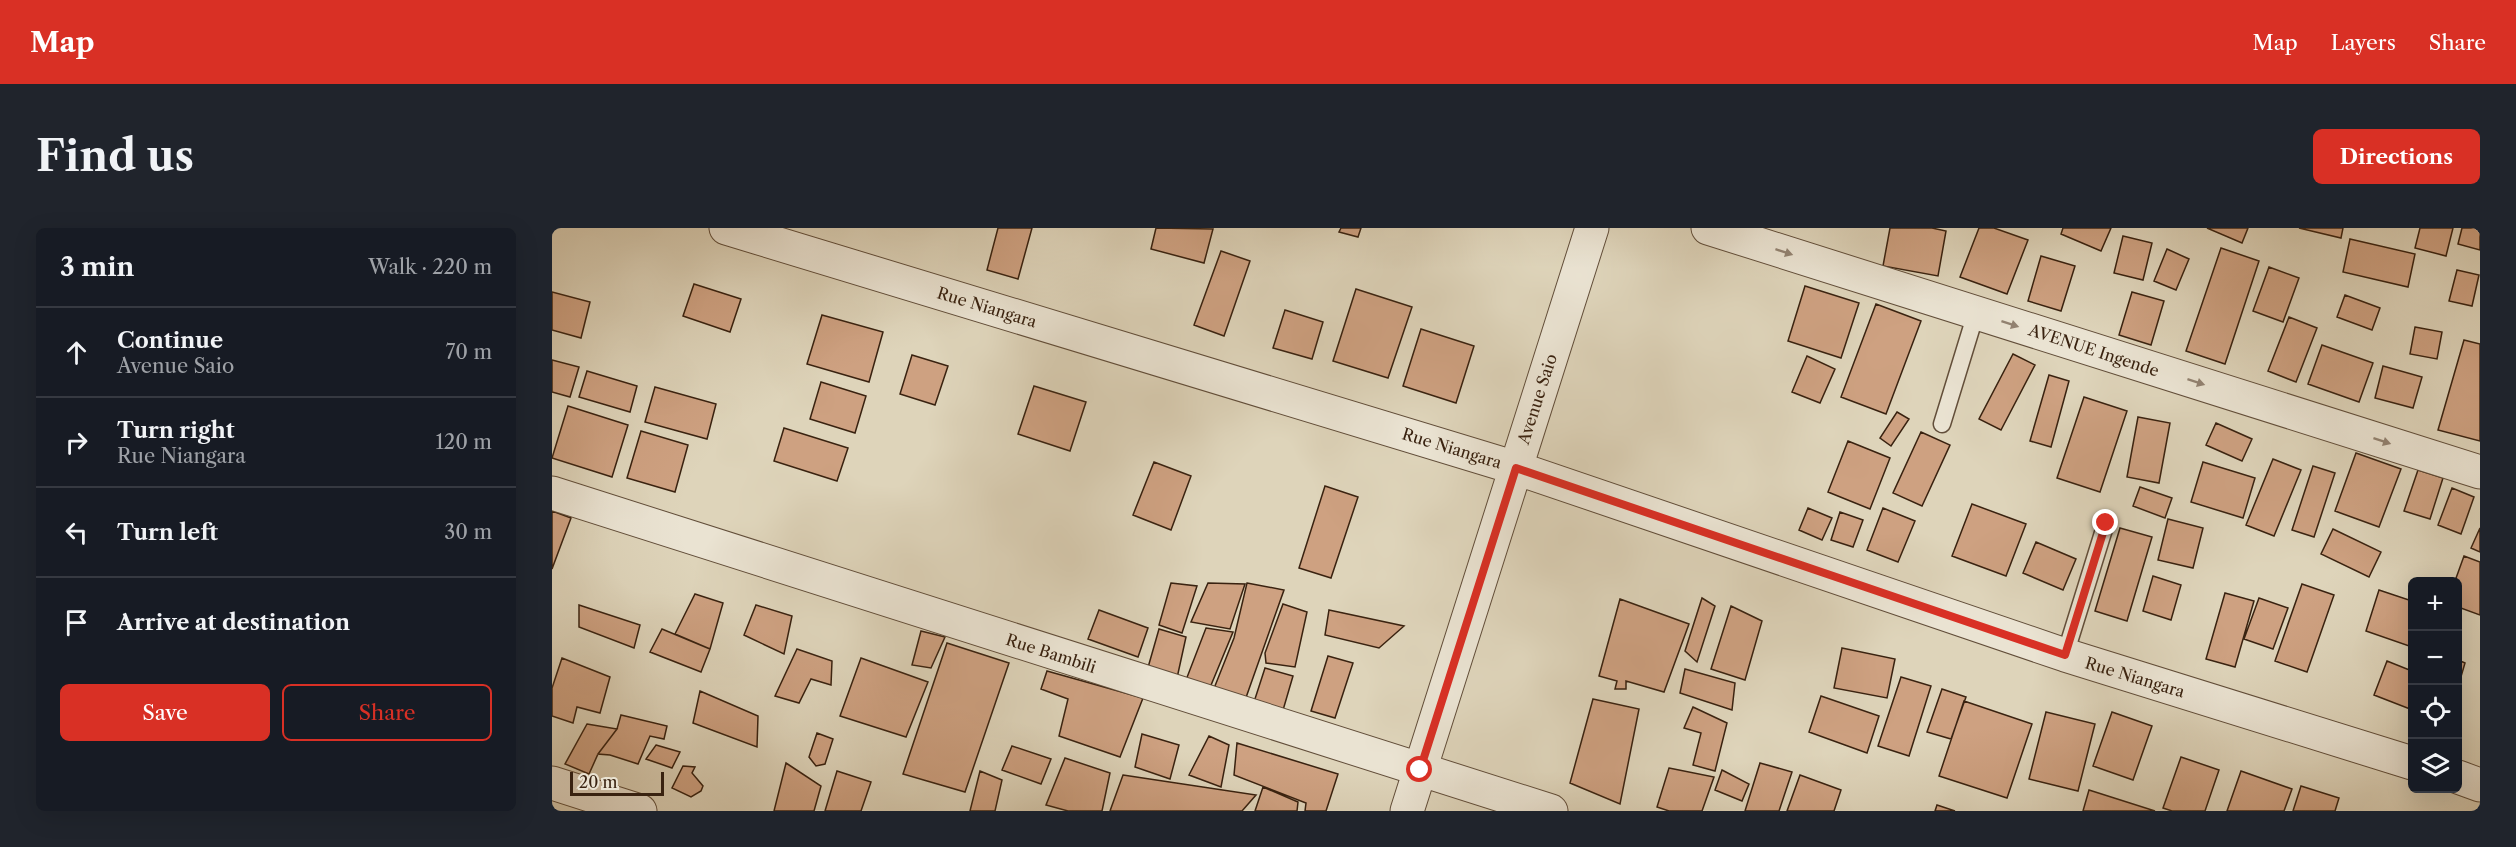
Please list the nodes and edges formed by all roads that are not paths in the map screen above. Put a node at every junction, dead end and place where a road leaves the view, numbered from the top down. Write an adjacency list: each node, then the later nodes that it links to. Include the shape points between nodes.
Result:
1 (726, 228): 6 (street, Rue Niangara)
2 (1592, 228): 6 (street, Avenue Saio)
3 (1708, 228): 4 (street, AVENUE Ingende, one-way to 4)
4 (1976, 313): 5 (lane); 7 (street, AVENUE Ingende, one-way to 7)
5 (1942, 424)
6 (1516, 468): 10 (street, Rue Niangara); 12 (street, Avenue Saio)
7 (2480, 472)
8 (552, 493): 12 (street, Rue Bambili)
9 (2106, 523): 10 (lane)
10 (2065, 655): 11 (street, Rue Niangara)
11 (2408, 763)
12 (1420, 770): 17 (street, Avenue Saio); 18 (street, Rue Bambili)
13 (2462, 779): 15 (street)
14 (552, 783): 16 (street)
15 (2480, 784)
16 (640, 811)
17 (1407, 811)
18 (1551, 811)

